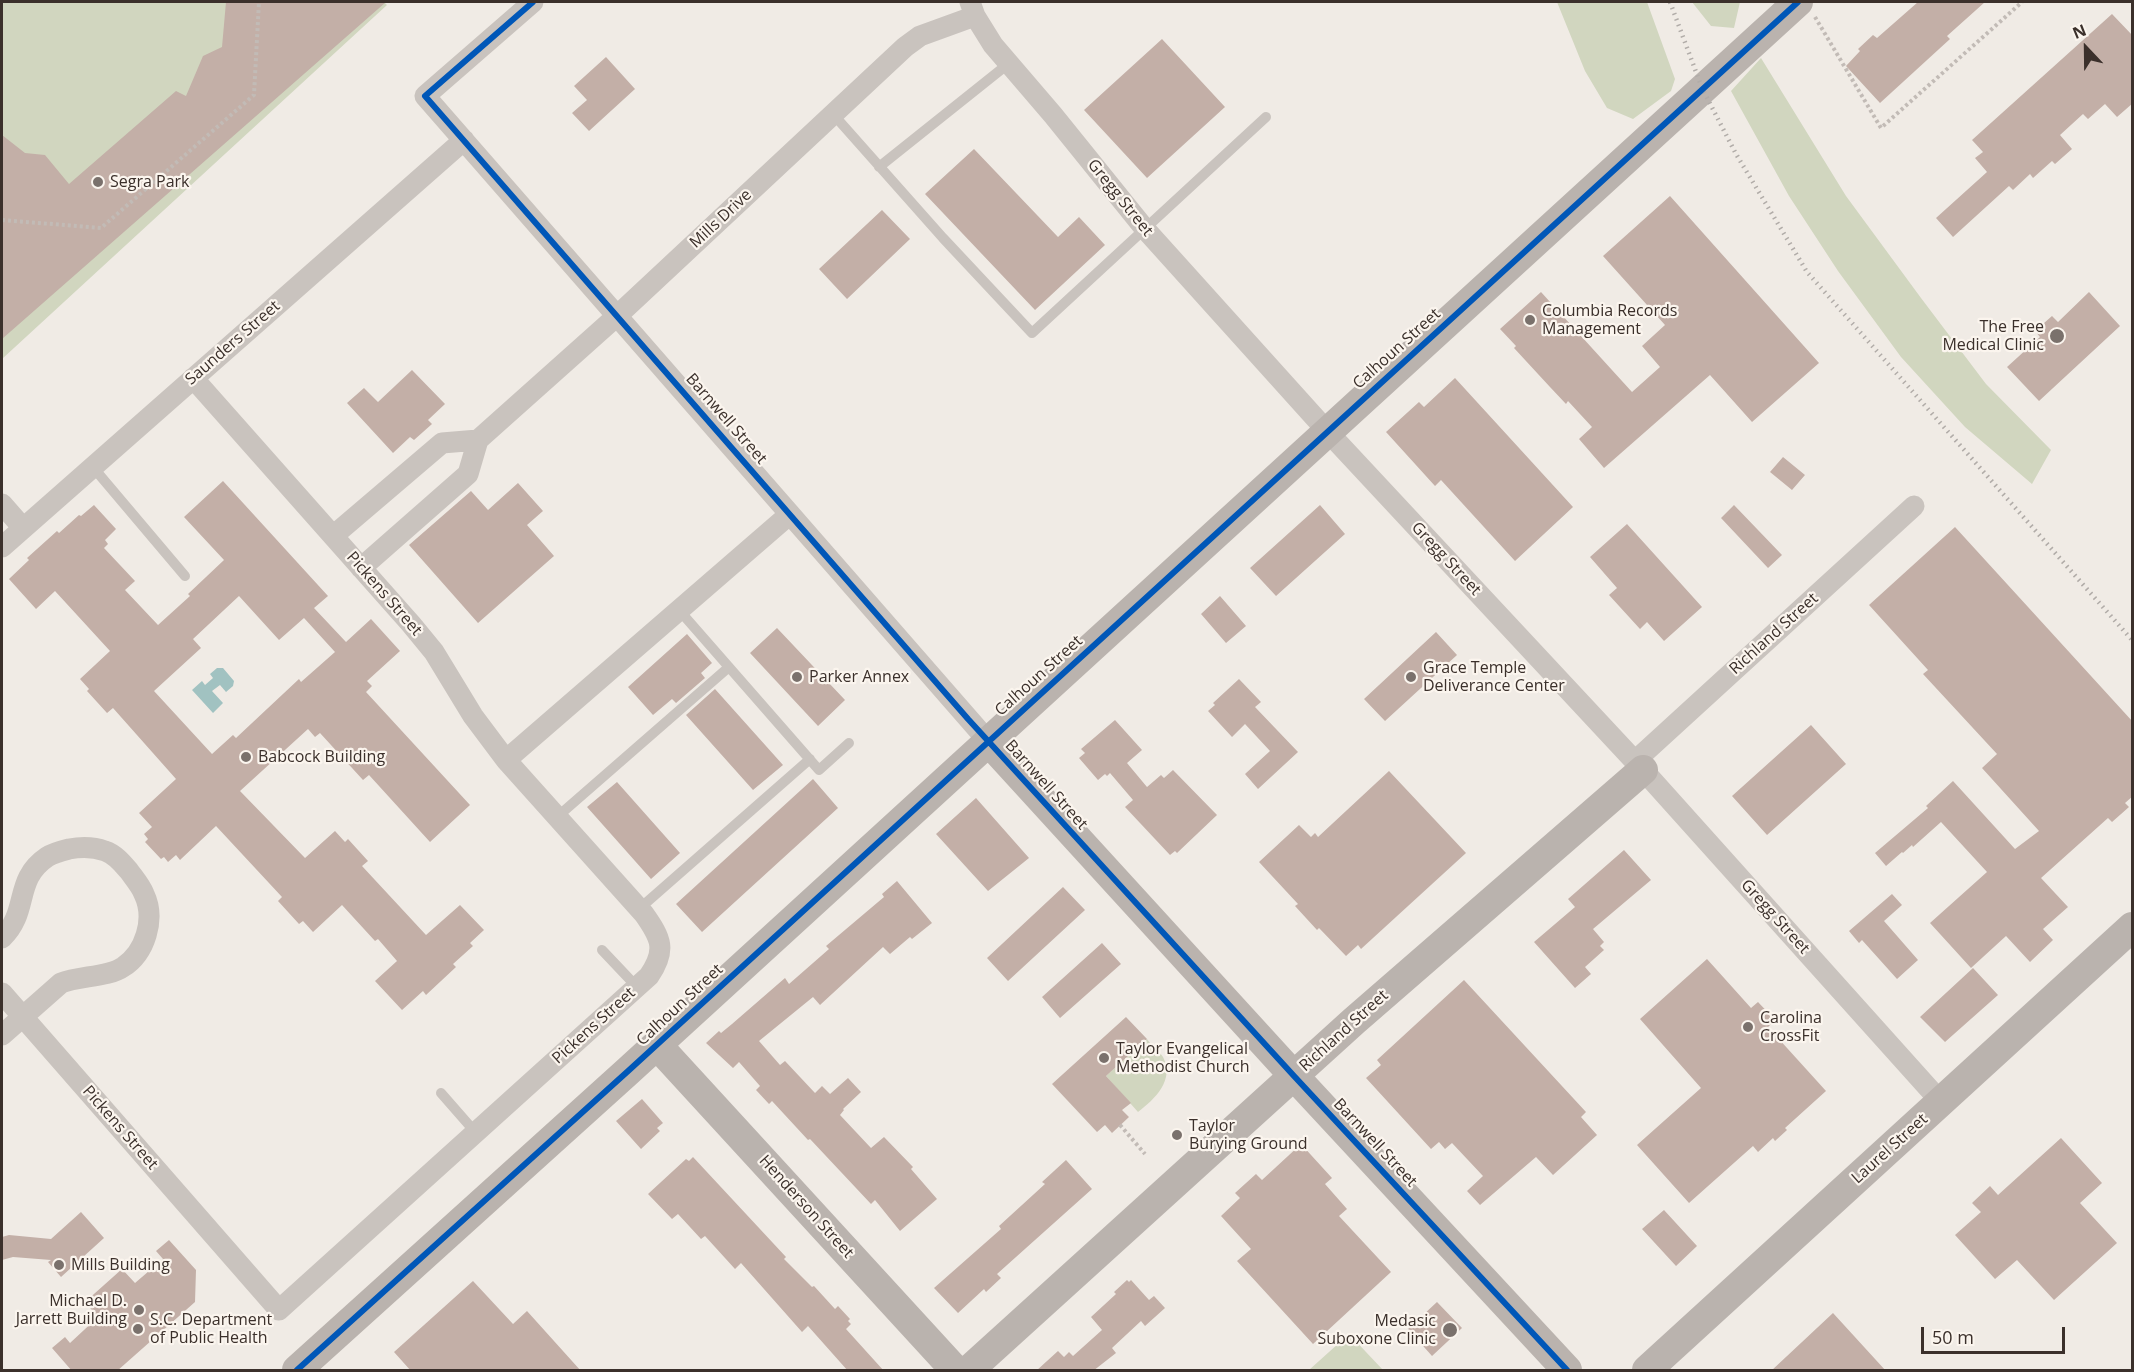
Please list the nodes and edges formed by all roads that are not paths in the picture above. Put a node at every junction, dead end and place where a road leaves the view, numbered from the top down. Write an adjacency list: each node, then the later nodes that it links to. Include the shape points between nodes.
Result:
1 (533, 2): 7 (street, Barnwell Street, via 425,96)
2 (973, 9): 4 (street, Gregg Street); 5 (street, Mills Drive, via 905,47)
3 (1806, 9): 12 (street, Calhoun Street)
4 (1008, 64): 8 (lane); 9 (street, Gregg Street)
5 (833, 114): 8 (lane); 10 (street, Mills Drive)
6 (1266, 117): 9 (lane)
7 (464, 140): 10 (street, Barnwell Street); 11 (street, Saunders Street)
8 (879, 167): 9 (lane, via 1032,333)
9 (1145, 230): 12 (street, Gregg Street)
10 (618, 315): 13 (street, Mills Drive); 17 (street, Barnwell Street)
11 (193, 378): 14 (street, Saunders Street); 19 (street, Pickens Street)
12 (1327, 431): 25 (street, Calhoun Street); 29 (street, Gregg Street)
13 (478, 440): 19 (street, via 442,443); 21 (street, via 468,474)
14 (92, 466): 18 (street, Saunders Street); 22 (lane)
15 (2, 504): 18 (street)
16 (1914, 506): 29 (street, Richland Street)
17 (790, 514): 23 (street); 25 (street, Barnwell Street)
18 (22, 528): 20 (street, Saunders Street)
19 (333, 536): 21 (street, Pickens Street)
20 (2, 547)
21 (361, 568): 28 (street, Pickens Street, via 434,652 473,716)
22 (185, 576)
23 (679, 610): 24 (lane); 28 (street)
24 (729, 667): 27 (lane); 30 (lane)
25 (988, 741): 39 (street, Calhoun Street); 40 (street, Barnwell Street)
26 (849, 743): 27 (lane, via 819,770)
27 (810, 759): 31 (lane)
28 (506, 760): 30 (street, Pickens Street)
29 (1639, 766): 40 (street, Richland Street); 42 (street, Gregg Street)
30 (557, 817): 31 (street, Pickens Street)
31 (639, 909): 35 (street, Pickens Street, via 661,945 656,967)
32 (2133, 927): 42 (street, Laurel Street)
33 (2, 938): 37 (street, via 16,919 26,880 36,865 62,851 90,848 112,854 145,895 148,925 143,946 135,958 121,969 62,983)
34 (602, 950): 35 (lane)
35 (637, 987): 43 (street, Pickens Street)
36 (2, 993): 37 (street, Pickens Street)
37 (22, 1017): 38 (street); 43 (street, Pickens Street, via 279,1310)
38 (2, 1035)
39 (657, 1045): 44 (street, Calhoun Street); 45 (street, Henderson Street)
40 (1294, 1076): 46 (street, Richland Street); 47 (street, Barnwell Street)
41 (441, 1093): 43 (lane)
42 (1941, 1102): 48 (street, Laurel Street)
43 (476, 1133)
44 (316, 1365)
45 (955, 1371)
46 (969, 1371)
47 (1567, 1371)
48 (1647, 1371)

